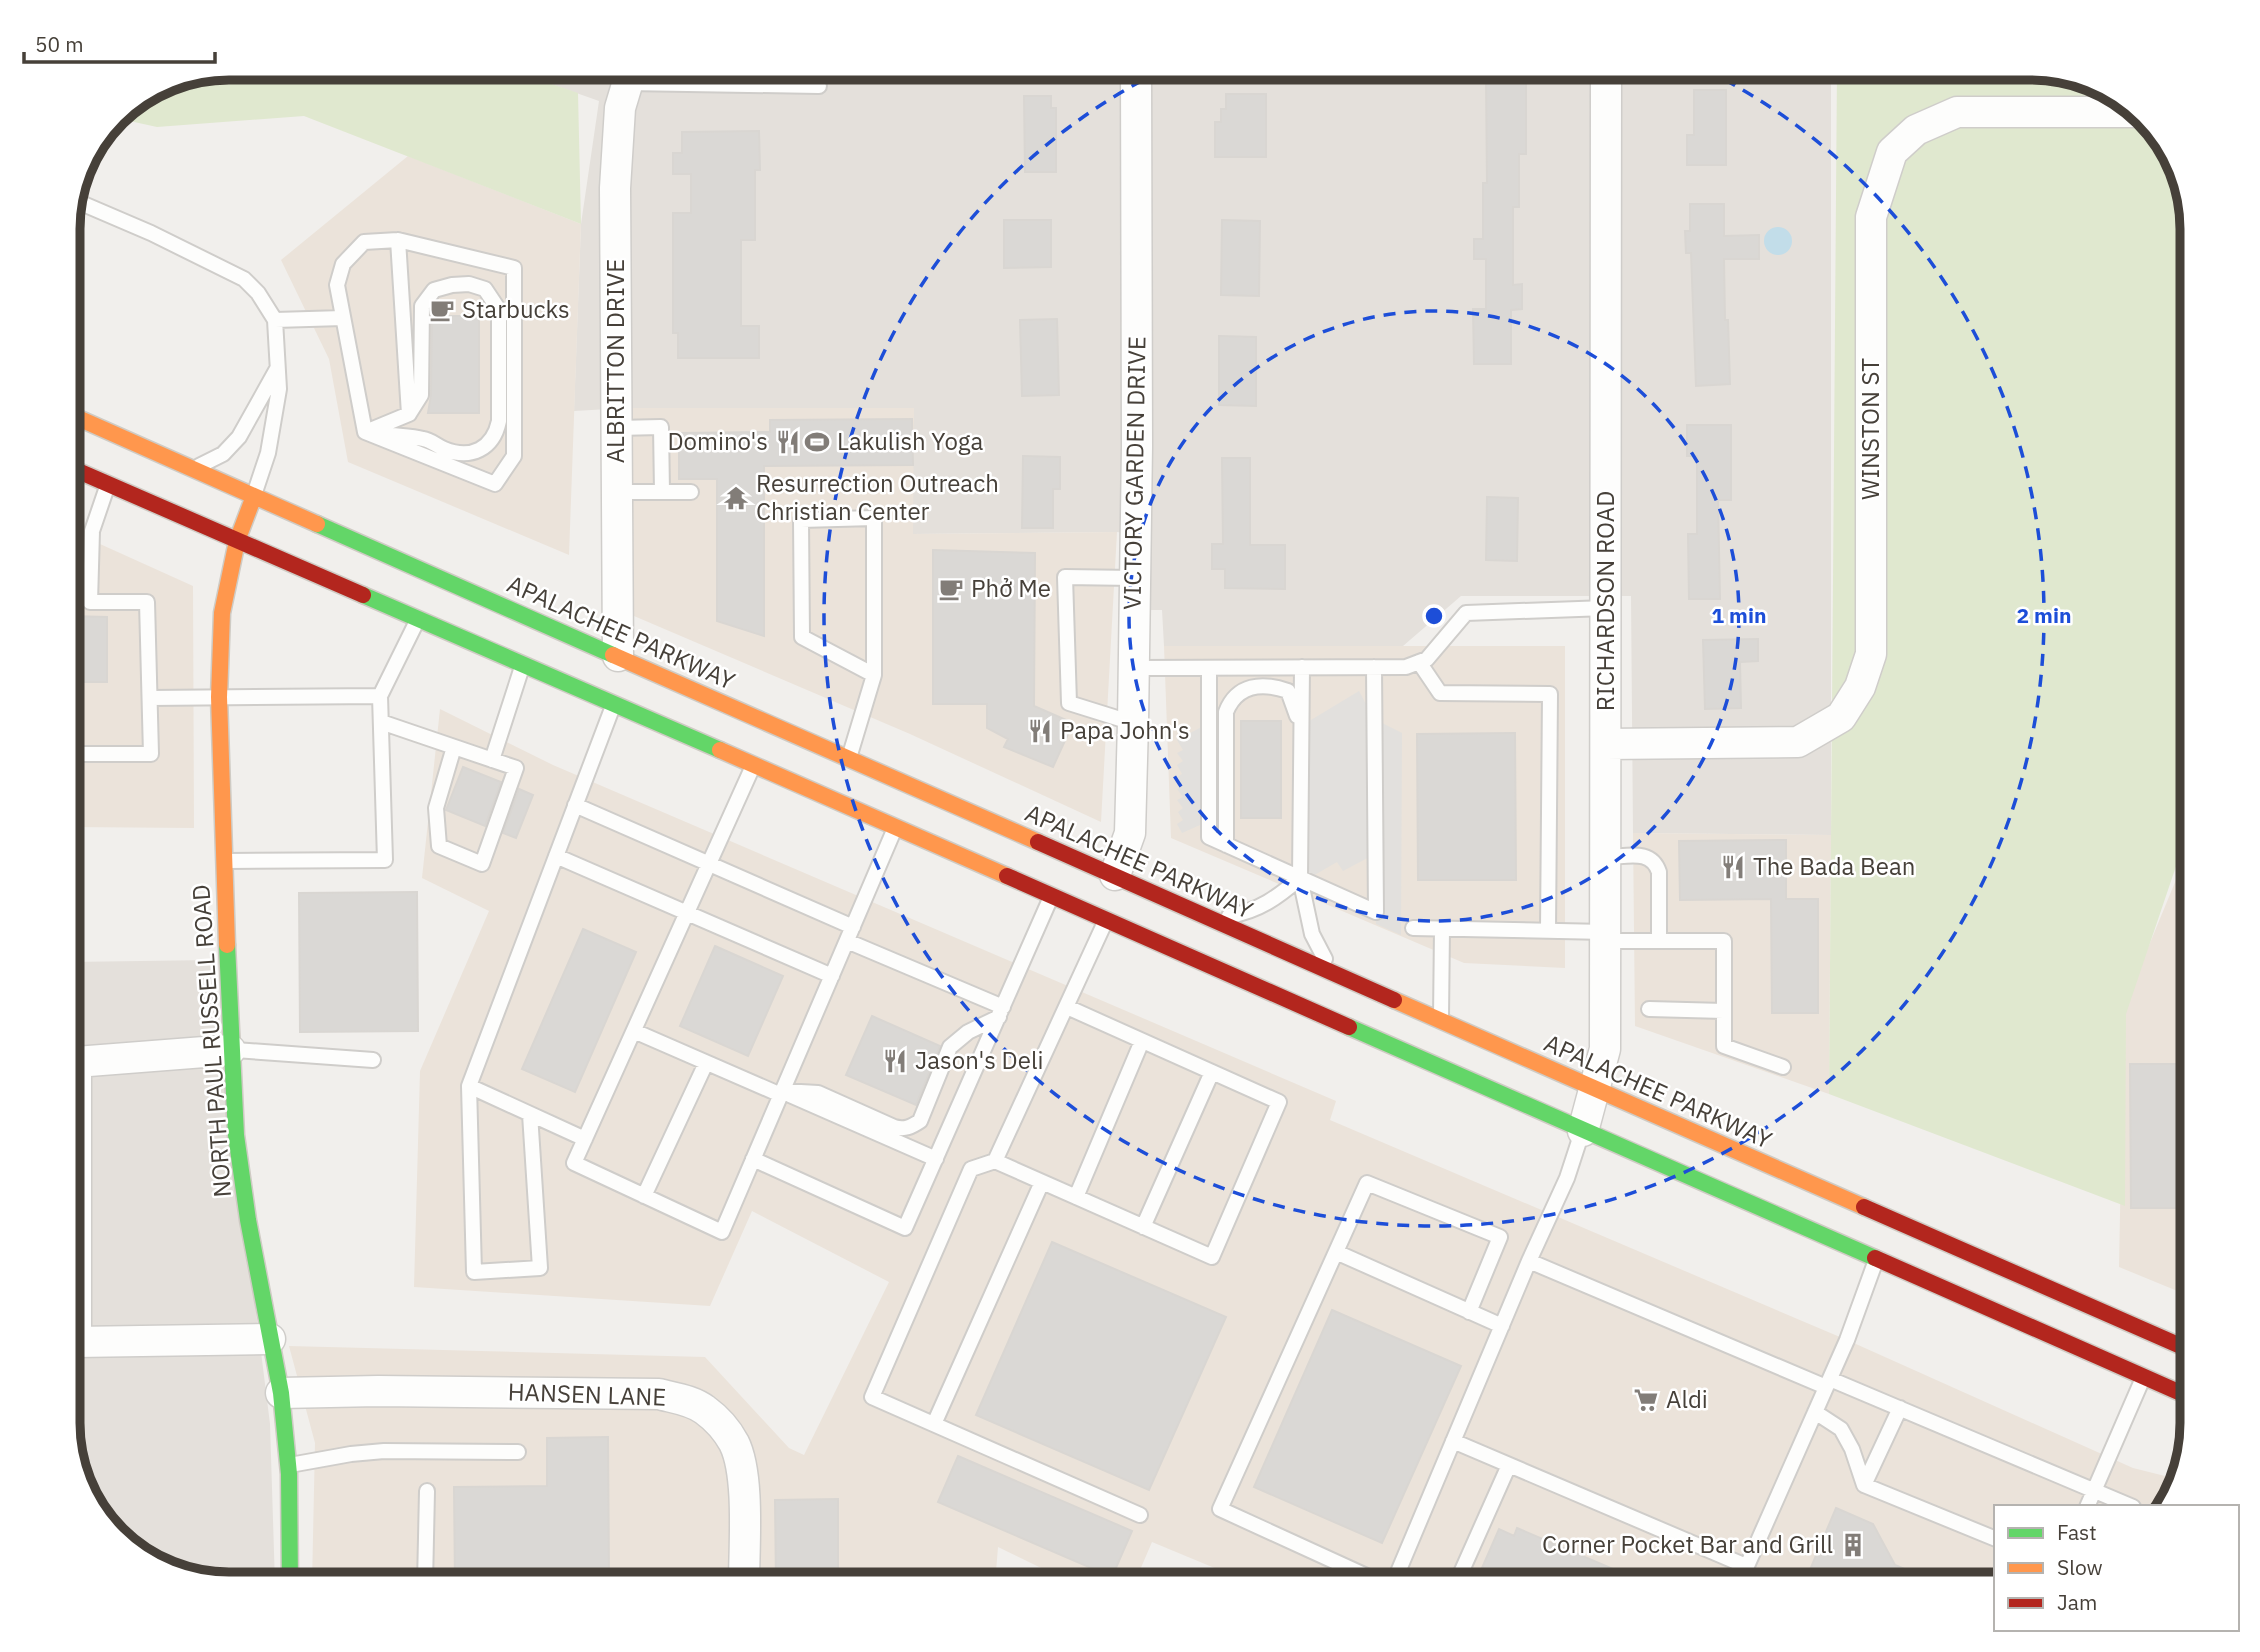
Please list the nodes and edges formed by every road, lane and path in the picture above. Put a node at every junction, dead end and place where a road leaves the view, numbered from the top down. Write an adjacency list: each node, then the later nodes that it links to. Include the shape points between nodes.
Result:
1 (628, 80): 14 (street, ALBRITTON DRIVE, via 616,143)
2 (705, 80): 5 (lane)
3 (1136, 80): 24 (street, VICTORY GARDEN DRIVE)
4 (1606, 80): 25 (street, RICHARDSON ROAD)
5 (819, 86)
6 (2121, 111): 42 (street, WINSTON ST, via 1957,112 1916,130 1892,152 1871,217 1871,654 1860,687 1841,717 1798,741)
7 (83, 204): 10 (lane, via 244,279)
8 (398, 240): 9 (lane, via 365,242 342,264 337,285); 12 (lane); 15 (lane, via 514,268 514,456 495,484)
9 (343, 318): 10 (lane); 15 (lane)
10 (275, 320): 11 (lane)
11 (277, 369): 16 (lane, via 239,437 223,454); 22 (lane, via 279,389 270,440)
12 (409, 414): 15 (lane); 15 (lane, via 421,395 422,306 434,290 452,285 485,289 499,310 499,421 490,444 464,453 426,439)
13 (81, 419): 16 (main road, APALACHEE PARKWAY)
14 (617, 428): 19 (street, ALBRITTON DRIVE); 20 (lane, via 661,427)
15 (365, 432)
16 (193, 469): 22 (main road, APALACHEE PARKWAY)
17 (81, 472): 18 (main road)
18 (108, 484): 23 (main road); 37 (lane, via 92,531 90,602 147,602)
19 (617, 492): 20 (lane); 27 (street, ALBRITTON DRIVE)
20 (662, 492): 21 (lane)
21 (691, 492)
22 (254, 496): 23 (main road, NORTH PAUL RUSSELL ROAD); 27 (main road, APALACHEE PARKWAY)
23 (237, 541): 26 (main road); 36 (main road, NORTH PAUL RUSSELL ROAD, via 222,613)
24 (1134, 578): 32 (street, VICTORY GARDEN DRIVE); 40 (lane, via 1066,578 1069,703)
25 (1606, 607): 28 (lane, via 1466,613 1427,659); 42 (street, RICHARDSON ROAD)
26 (418, 620): 29 (main road); 35 (lane)
27 (618, 656): 46 (main road, APALACHEE PARKWAY, via 744,719)
28 (1419, 662): 31 (lane, via 1406,667); 68 (lane, via 1440,692 1550,694)
29 (523, 666): 38 (main road); 49 (lane)
30 (1302, 667): 31 (lane); 33 (lane); 41 (lane)
31 (1374, 667): 59 (lane, via 1376,912)
32 (1133, 668): 33 (lane); 40 (street, VICTORY GARDEN DRIVE)
33 (1209, 668): 54 (lane, via 1209,837)
34 (874, 675): 34 (lane, via 874,518 801,520 802,637); 50 (lane)
35 (380, 696): 36 (lane); 39 (lane)
36 (219, 697): 37 (lane); 57 (main road, NORTH PAUL RUSSELL ROAD)
37 (150, 698): 48 (lane, via 151,754)
38 (613, 705): 51 (main road); 52 (lane)
39 (381, 722): 44 (lane); 57 (lane, via 385,860)
40 (1133, 723): 60 (street, VICTORY GARDEN DRIVE, via 1130,833)
41 (1301, 731): 54 (lane, via 1288,691 1248,687 1230,701 1226,712); 59 (lane)
42 (1606, 744): 56 (street, RICHARDSON ROAD)
43 (752, 746): 51 (main road)
44 (454, 747): 49 (lane); 49 (lane, via 436,808 439,846 482,864 516,768)
45 (791, 749): 46 (main road)
46 (824, 749): 50 (main road, APALACHEE PARKWAY)
47 (771, 753): 51 (main road)
48 (81, 754)
49 (492, 760)
50 (849, 760): 60 (main road, APALACHEE PARKWAY)
51 (754, 764): 53 (main road); 58 (lane)
52 (575, 805): 55 (lane); 58 (lane)
53 (895, 828): 61 (main road); 65 (lane)
54 (1226, 845): 59 (lane)
55 (556, 856): 62 (lane); 87 (lane)
56 (1606, 857): 69 (street, RICHARDSON ROAD); 71 (lane, via 1643,856 1656,862)
57 (223, 861): 81 (main road, NORTH PAUL RUSSELL ROAD)
58 (709, 865): 62 (lane); 65 (lane)
59 (1300, 878): 63 (lane, via 1271,902 1243,914); 72 (lane, via 1312,934)
60 (1102, 885): 61 (main road); 63 (main road, APALACHEE PARKWAY)
61 (1051, 897): 64 (main road); 77 (lane)
62 (687, 913): 73 (lane); 79 (lane)
63 (1211, 919): 72 (main road, APALACHEE PARKWAY)
64 (1106, 920): 74 (lane); 91 (main road)
65 (853, 927): 70 (lane)
66 (1413, 928): 67 (lane)
67 (1442, 929): 68 (lane); 78 (lane)
68 (1548, 931): 69 (lane)
69 (1606, 937): 71 (lane); 88 (street, RICHARDSON ROAD, via 1605,1049)
70 (847, 941): 73 (lane); 77 (lane)
71 (1660, 941): 76 (lane, via 1724,941)
72 (1332, 973): 78 (main road, APALACHEE PARKWAY)
73 (832, 976): 89 (lane)
74 (1067, 1007): 80 (lane); 95 (lane)
75 (1649, 1009): 76 (lane)
76 (1724, 1011): 85 (lane, via 1724,1046)
77 (1001, 1012): 89 (lane, via 950,1047 920,1121 912,1127 894,1127 818,1093); 94 (lane)
78 (1441, 1021): 88 (main road, APALACHEE PARKWAY)
79 (634, 1031): 84 (lane); 92 (lane)
80 (1142, 1041): 86 (lane); 98 (lane)
81 (230, 1050): 82 (lane); 83 (street); 105 (main road, NORTH PAUL RUSSELL ROAD, via 237,1147)
82 (373, 1060)
83 (81, 1062)
84 (706, 1062): 89 (lane); 97 (lane)
85 (1783, 1067)
86 (1212, 1072): 99 (lane); 99 (lane, via 1279,1102 1212,1257)
87 (469, 1086): 90 (lane); 90 (lane, via 474,1272 540,1268)
88 (1594, 1090): 91 (street, RICHARDSON ROAD); 107 (main road, APALACHEE PARKWAY)
89 (782, 1093): 93 (lane); 94 (lane)
90 (530, 1114): 92 (lane)
91 (1583, 1131): 101 (main road); 102 (lane)
92 (585, 1139): 97 (lane, via 575,1163)
93 (753, 1159): 94 (lane, via 905,1228); 97 (lane, via 722,1233)
94 (936, 1159)
95 (995, 1161): 96 (lane); 114 (lane, via 971,1169 872,1397)
96 (1042, 1182): 98 (lane); 114 (lane)
97 (645, 1196)
98 (1076, 1197): 99 (lane)
99 (1143, 1227)
100 (1336, 1252): 103 (lane); 103 (lane, via 1367,1184 1500,1237); 130 (lane, via 1220,1509)
101 (1876, 1259): 108 (main road); 109 (lane)
102 (1529, 1261): 104 (lane); 109 (lane)
103 (1469, 1312): 104 (lane)
104 (1502, 1326): 115 (lane)
105 (270, 1339): 106 (street); 110 (main road, NORTH PAUL RUSSELL ROAD)
106 (81, 1342)
107 (2180, 1346)
108 (2143, 1378): 111 (main road); 121 (lane)
109 (1828, 1383): 112 (lane); 113 (lane)
110 (281, 1393): 117 (main road, NORTH PAUL RUSSELL ROAD); 129 (street, HANSEN LANE, via 659,1394 686,1400 725,1428 739,1458)
111 (2180, 1393)
112 (1900, 1408): 119 (lane); 121 (lane)
113 (1815, 1412): 119 (lane, via 1840,1429); 126 (lane)
114 (934, 1424): 124 (lane)
115 (1453, 1441): 118 (lane); 131 (lane)
116 (518, 1452): 117 (lane, via 384,1451)
117 (288, 1465): 127 (main road, NORTH PAUL RUSSELL ROAD)
118 (1508, 1465): 126 (lane); 132 (lane)
119 (1864, 1485): 125 (lane)
120 (427, 1491): 128 (lane)
121 (2094, 1491): 122 (lane); 123 (lane)
122 (2088, 1505)
123 (2128, 1505)
124 (1140, 1515)
125 (1994, 1538)
126 (1746, 1566): 133 (lane)
127 (291, 1572)
128 (425, 1572)
129 (744, 1572)
130 (1358, 1572)
131 (1398, 1572)
132 (1461, 1572)
133 (1743, 1572)

